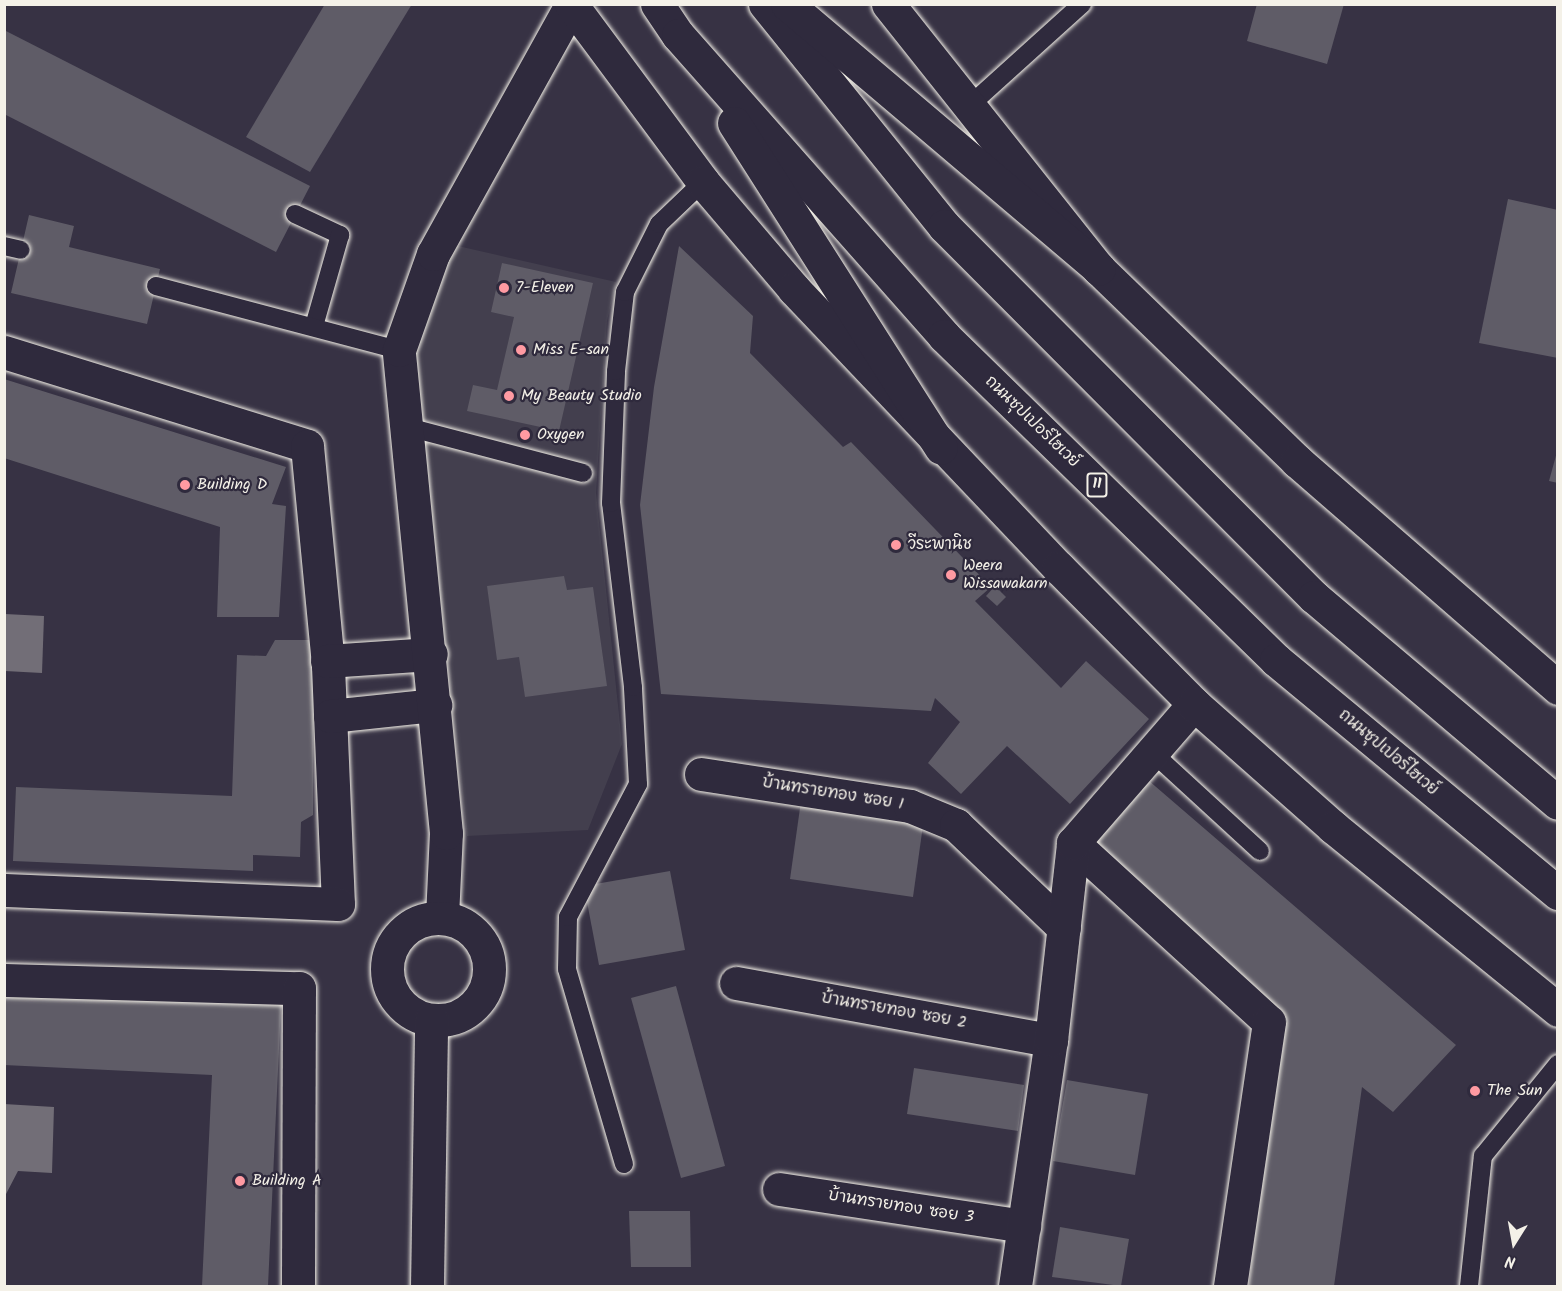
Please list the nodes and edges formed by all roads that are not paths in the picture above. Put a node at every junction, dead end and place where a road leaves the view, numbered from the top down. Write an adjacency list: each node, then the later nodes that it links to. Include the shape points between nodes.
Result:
1 (657, 4): 7 (main road, ถนนซุปเปอร์ไฮเวย์ / 11)
2 (765, 4): 27 (main road, via 944,226 1314,597)
3 (787, 4): 11 (main road)
4 (888, 4): 8 (main road)
5 (1082, 4): 8 (lane)
6 (571, 5): 9 (main road); 14 (main road, via 433,254)
7 (678, 35): 17 (main road); 31 (main road, ถนนซุปเปอร์ไฮเวย์ / 11, via 944,336 1276,660)
8 (968, 107): 11 (main road)
9 (703, 182): 17 (main road, via 794,289); 40 (lane, via 659,224 625,292 616,371 611,502 633,687 638,784 568,917 567,969)
10 (296, 214): 13 (lane, via 340,236)
11 (1099, 269): 21 (main road, via 1298,461)
12 (156, 286): 13 (lane)
13 (314, 326): 14 (lane)
14 (399, 350): 16 (main road)
15 (4, 352): 20 (main road, via 307,446)
16 (404, 426): 18 (lane); 19 (main road)
17 (941, 447): 22 (main road)
18 (583, 473)
19 (431, 654): 20 (main road); 23 (main road)
20 (327, 661): 24 (main road)
21 (1557, 688)
22 (1194, 704): 25 (main road); 36 (main road, via 1383,870)
23 (435, 705): 24 (main road); 32 (main road, via 446,833)
24 (330, 716): 30 (main road, via 338,904)
25 (1153, 753): 28 (main road); 29 (lane)
26 (701, 774): 33 (main road, บ้านทรายทอง ซอย 1, via 910,806 956,825)
27 (1557, 803)
28 (1073, 843): 33 (main road); 46 (main road, via 1269,1022)
29 (1260, 851)
30 (4, 890)
31 (1557, 892)
32 (442, 917): 37 (main road, via 412,924 392,945 387,960 392,992 415,1015); 37 (main road, via 472,929 489,958 490,974 476,1004 463,1014)
33 (1065, 927): 38 (main road)
34 (4, 980): 43 (main road, via 299,988)
35 (736, 983): 38 (main road, บ้านทรายทอง ซอย 2)
36 (1557, 1010)
37 (431, 1020): 44 (main road)
38 (1052, 1040): 42 (main road)
39 (1557, 1064): 47 (lane, via 1483,1156)
40 (624, 1164)
41 (779, 1188): 42 (main road, บ้านทรายทอง ซอย 3)
42 (1024, 1226): 45 (main road)
43 (298, 1287)
44 (427, 1287)
45 (1015, 1287)
46 (1230, 1287)
47 (1469, 1287)

